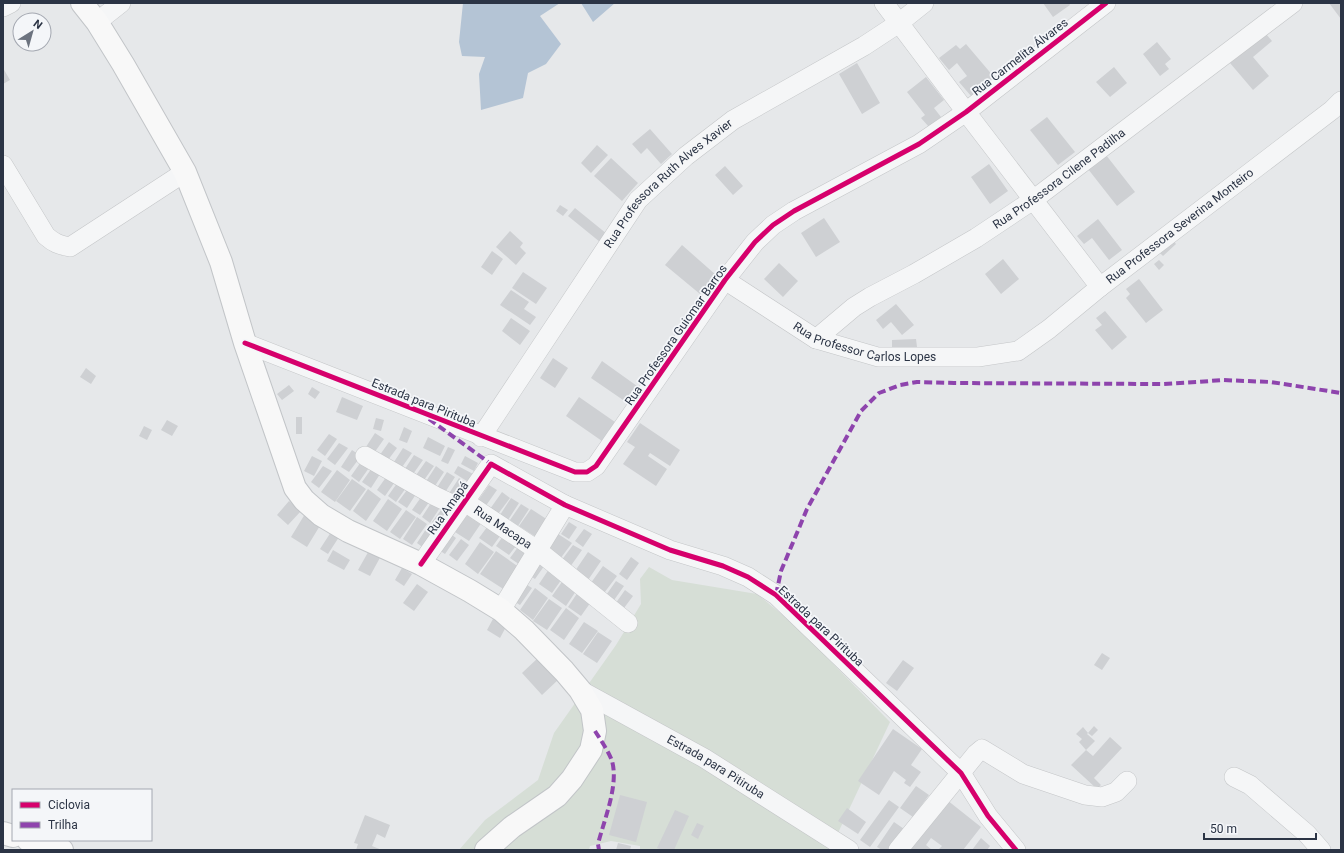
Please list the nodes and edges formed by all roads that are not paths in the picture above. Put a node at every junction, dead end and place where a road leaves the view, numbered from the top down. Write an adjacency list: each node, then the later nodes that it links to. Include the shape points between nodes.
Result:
1 (11, 3): 8 (street)
2 (82, 3): 9 (main road)
3 (121, 3): 9 (street)
4 (884, 3): 10 (street)
5 (924, 3): 10 (street, Rua Professora Ruth Alves Xavier)
6 (1106, 3): 12 (street, Rua Carmelita Álvares)
7 (1293, 3): 15 (street, Rua Professora Cilene Padilha)
8 (3, 7)
9 (97, 22): 14 (main road)
10 (899, 23): 12 (street); 21 (street, Rua Professora Ruth Alves Xavier, via 864,46 733,120 686,156 638,200)
11 (1341, 101): 17 (street, Rua Professora Severina Monteiro)
12 (966, 112): 15 (street); 16 (street, Rua Professora Guiomar Barros, via 919,144 794,211 773,225 755,242)
13 (3, 165): 14 (street, via 46,236 60,246 70,246)
14 (185, 172): 19 (main road, via 220,262)
15 (1032, 200): 17 (street); 18 (street, Rua Professora Cilene Padilha, via 976,238 854,307)
16 (725, 280): 18 (street, Rua Professor Carlos Lopes); 24 (street, Rua Professora Guiomar Barros)
17 (1100, 287): 20 (street, Rua Professora Severina Monteiro)
18 (816, 339): 20 (street, Rua Professor Carlos Lopes, via 878,357 978,357)
19 (245, 343): 21 (street, Estrada para Pirituba); 28 (main road, via 295,488 304,500 321,515 348,531)
20 (1018, 351)
21 (481, 437): 24 (street, Estrada para Pirituba, via 575,472 587,472)
22 (365, 456): 25 (street, Rua Macapa, via 452,504)
23 (491, 464): 25 (street, Rua Amapá); 26 (street, Estrada para Pirituba)
24 (596, 466)
25 (465, 502): 27 (street, Rua Macapa); 28 (street, Rua Amapá)
26 (565, 505): 27 (street); 32 (street, Estrada para Pirituba, via 670,550 723,566 748,577 776,595)
27 (537, 550): 29 (street); 30 (street, Rua Macapa)
28 (421, 564): 29 (main road)
29 (501, 610): 31 (main road, via 564,670)
30 (628, 622)
31 (580, 690): 37 (main road, via 592,710 595,731 591,750 557,796); 38 (street, Estrada para Pitiruba, via 704,758)
32 (961, 773): 34 (street, via 982,749 1023,774 1085,795 1102,797 1116,792); 39 (street); 40 (street, Estrada para Pirituba, via 988,816)
33 (1234, 777): 41 (street, via 1250,785 1307,834)
34 (1127, 781)
35 (31, 841): 36 (main road)
36 (62, 850)
37 (486, 850)
38 (849, 850)
39 (898, 850)
40 (1016, 850)
41 (1321, 850)

